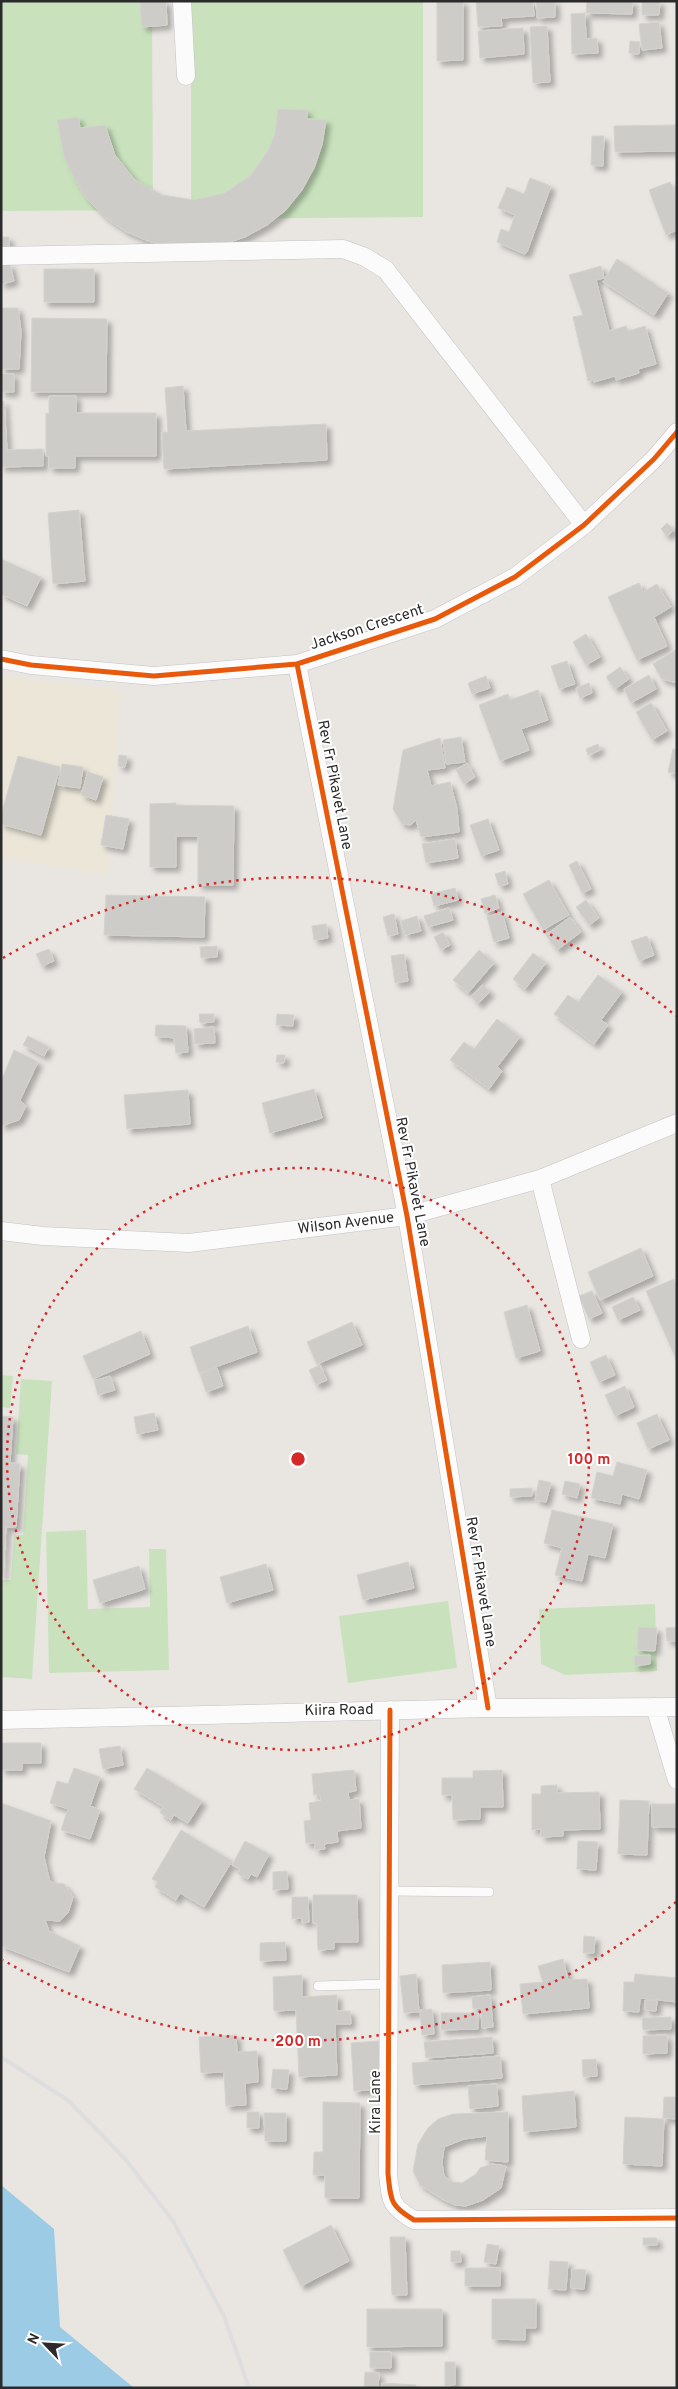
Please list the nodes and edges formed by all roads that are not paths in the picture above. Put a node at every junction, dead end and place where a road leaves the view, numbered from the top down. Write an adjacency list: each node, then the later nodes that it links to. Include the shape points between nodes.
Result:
1 (182, 1): 2 (street)
2 (186, 76)
3 (1, 256): 5 (street, via 342,249 365,257 386,270)
4 (677, 432): 5 (street, Jackson Crescent, via 654,459)
5 (584, 525): 7 (street, Jackson Crescent, via 515,577 435,619)
6 (1, 659): 7 (street, Jackson Crescent, via 31,665 154,676)
7 (297, 664): 10 (street, Rev Fr Pikavet Lane)
8 (677, 1123): 9 (street, Wilson Avenue)
9 (540, 1179): 10 (street, Wilson Avenue); 12 (street)
10 (407, 1216): 11 (street, Wilson Avenue, via 189,1243); 15 (street, Rev Fr Pikavet Lane)
11 (1, 1231)
12 (581, 1338)
13 (655, 1707): 14 (street, Kiira Road); 15 (street, Kiira Road); 18 (street)
14 (677, 1707)
15 (488, 1708): 16 (street, Kiira Road)
16 (390, 1710): 17 (street, Kiira Road); 19 (street, Kira Lane)
17 (1, 1720)
18 (677, 1780)
19 (390, 1891): 20 (lane); 21 (street, Kira Lane)
20 (489, 1892)
21 (389, 1984): 22 (lane); 23 (street, Kira Lane, via 388,2174 390,2194 397,2210 414,2220)
22 (318, 1986)
23 (677, 2218)

